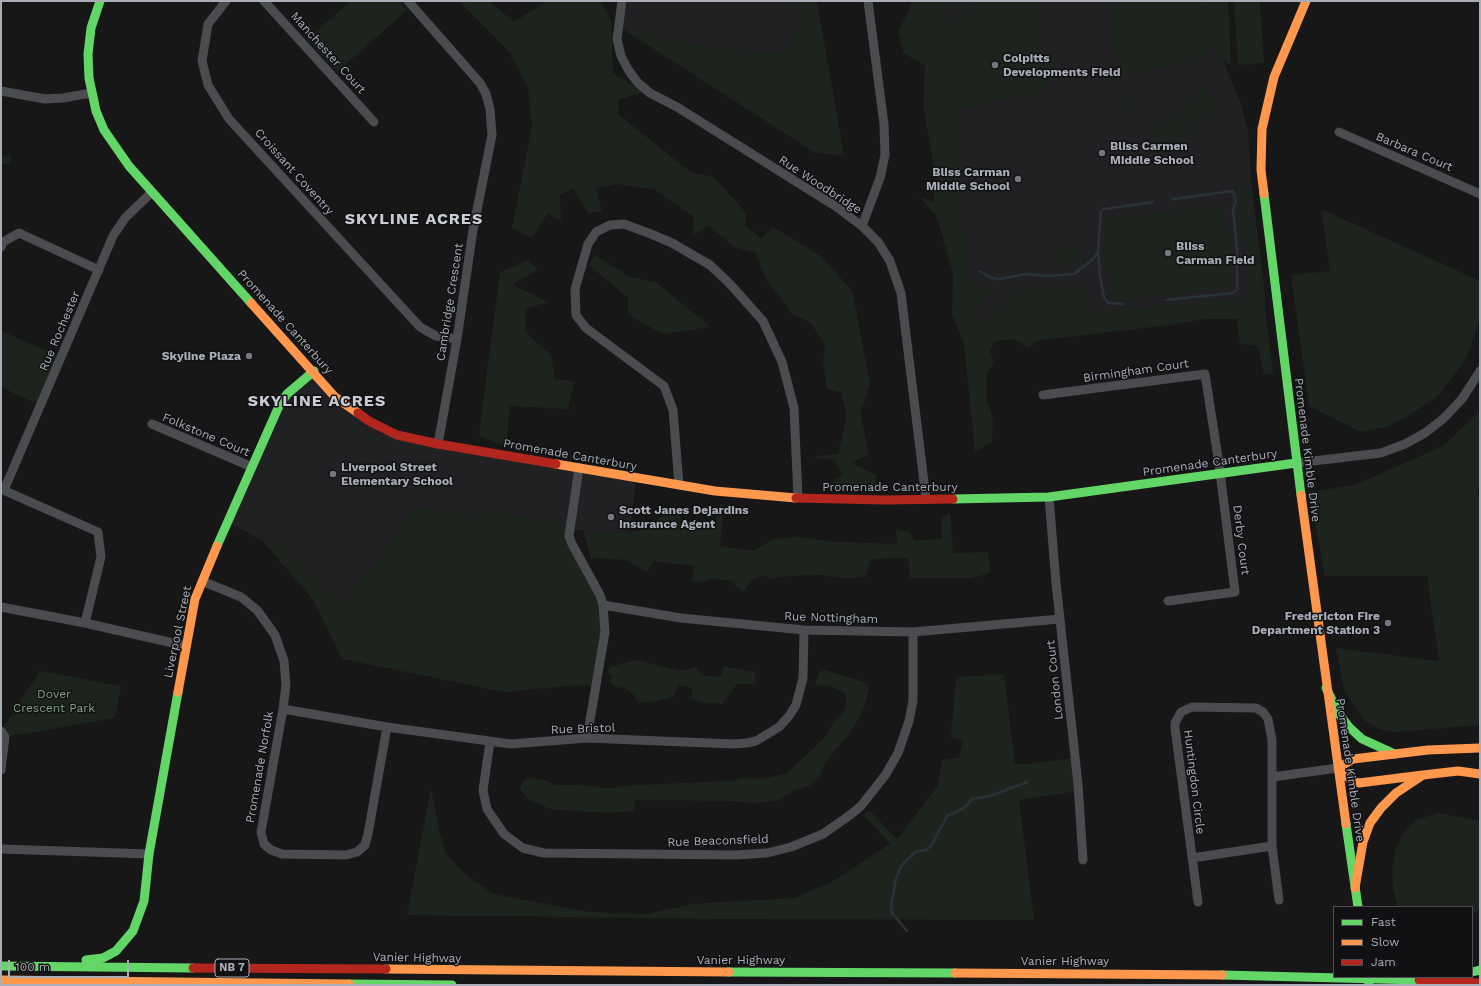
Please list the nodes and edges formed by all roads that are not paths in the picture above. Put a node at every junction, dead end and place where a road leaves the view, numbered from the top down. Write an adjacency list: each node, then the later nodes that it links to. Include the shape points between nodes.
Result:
1 (100, 1): 9 (main road, Promenade Canterbury, via 91,28 88,54)
2 (226, 1): 17 (street, Croissant Coventry, via 208,24 202,61 208,85 229,119 420,327 436,336)
3 (264, 1): 10 (street, Manchester Court)
4 (408, 1): 17 (street, Cambridge Crescent, via 471,71 486,94 490,109 492,135 473,230)
5 (622, 1): 14 (street, Rue Woodbridge, via 617,39 621,56 638,83 650,93 835,206)
6 (868, 1): 14 (street, via 884,124 885,155 880,178)
7 (1306, 1): 23 (main road, Promenade Kimble Drive, via 1274,77 1262,129 1261,152 1262,180)
8 (1, 91): 9 (street, via 45,99)
9 (91, 93): 12 (main road, Promenade Canterbury, via 104,130 116,149)
10 (374, 122)
11 (1339, 132): 13 (street, Barbara Court)
12 (152, 192): 16 (street, Rue Rochester, via 118,226); 18 (main road, Promenade Canterbury)
13 (1480, 194)
14 (862, 226): 31 (street, Rue Woodbridge, via 878,242 890,261 901,293)
15 (1, 247): 16 (street, via 3,242 19,233)
16 (99, 270): 28 (street, Rue Rochester)
17 (457, 339): 22 (street, Cambridge Crescent)
18 (314, 371): 22 (main road, Promenade Canterbury, via 335,397 369,421 397,435); 24 (main road, Liverpool Street, via 287,394 279,406)
19 (1480, 371): 23 (street, via 1462,399 1444,419 1405,444 1381,453)
20 (1043, 395): 26 (street, Birmingham Court, via 1205,374)
21 (152, 424): 24 (street, Folkstone Court)
22 (438, 444): 25 (main road, Promenade Canterbury)
23 (1296, 463): 26 (main road, Promenade Canterbury); 41 (main road, Promenade Kimble Drive)
24 (252, 467): 32 (main road, Liverpool Street)
25 (579, 468): 27 (main road, Promenade Canterbury); 34 (street, via 569,536)
26 (1220, 472): 29 (main road, Promenade Canterbury); 33 (street, Derby Court, via 1235,592)
27 (679, 485): 30 (main road, Promenade Canterbury, via 715,491); 30 (street, via 673,410 664,386 586,328 576,316 575,289 588,244 596,232 610,225 624,224 652,234 710,265 763,321 782,362 794,408)
28 (2, 489): 37 (street, via 98,532 102,557)
29 (1049, 497): 31 (main road, Promenade Canterbury); 36 (street, London Court)
30 (798, 498): 31 (main road, Promenade Canterbury)
31 (926, 500)
32 (202, 581): 40 (main road, Liverpool Street, via 195,600); 42 (street, Promenade Norfolk, via 242,597 268,624 280,648 286,672)
33 (1168, 602)
34 (603, 605): 38 (street, Rue Nottingham, via 681,618); 45 (street, via 605,632)
35 (1, 607): 37 (street)
36 (1060, 619): 39 (street, Rue Nottingham); 58 (street, London Court, via 1078,784)
37 (85, 623): 40 (street)
38 (804, 630): 39 (street, Rue Nottingham); 45 (street, Rue Bristol, via 803,678 796,705 779,727 756,741 733,744)
39 (913, 632): 46 (street, Rue Beaconsfield, via 913,701 898,753 886,774 861,806 823,834 791,848 736,855 544,853 523,848 511,841 498,828 486,805 483,790)
40 (186, 646): 56 (main road, Liverpool Street)
41 (1326, 688): 48 (main road, via 1339,714 1349,727 1378,748); 49 (main road, Promenade Kimble Drive)
42 (283, 709): 43 (street, Rue Bristol); 43 (street, Promenade Norfolk, via 261,832 264,844 282,854 346,855 357,852 364,845)
43 (387, 727): 46 (street, Rue Bristol)
44 (1, 731): 50 (street, via 5,737)
45 (587, 738): 46 (street, Rue Bristol, via 511,744)
46 (490, 742)
47 (1480, 748): 48 (main road)
48 (1396, 754): 49 (main road, via 1353,759)
49 (1338, 768): 52 (main road, via 1352,781 1360,783); 53 (street); 59 (main road, Promenade Kimble Drive)
50 (1, 770)
51 (1480, 774): 52 (main road, via 1458,771)
52 (1423, 775): 59 (main road, via 1396,793 1370,823 1363,842)
53 (1272, 777): 54 (street, Huntingdon Circle); 57 (street, Huntingdon Circle, via 1270,727 1263,712 1248,707 1192,706 1181,712 1175,728)
54 (1272, 846): 57 (street); 60 (street, Huntingdon Circle)
55 (1, 849): 56 (street)
56 (149, 854): 64 (main road, Liverpool Street, via 144,901 133,931 116,951 103,958)
57 (1192, 858): 61 (street, Huntingdon Circle)
58 (1083, 860)
59 (1355, 888): 62 (main road, Promenade Kimble Drive)
60 (1279, 900)
61 (1198, 902)
62 (1358, 906)
63 (1, 966): 64 (main road, Vanier Highway / NB 7)
64 (23, 967): 65 (main road, Vanier Highway / NB 7, via 1200,974)
65 (1333, 977)
66 (1360, 978): 68 (main road, Vanier Highway / NB 7)
67 (1409, 978): 68 (main road)
68 (1400, 979): 70 (main road, Vanier Highway / NB 7)
69 (1, 980): 71 (main road, NB 7)
70 (1480, 983)
71 (452, 985)

